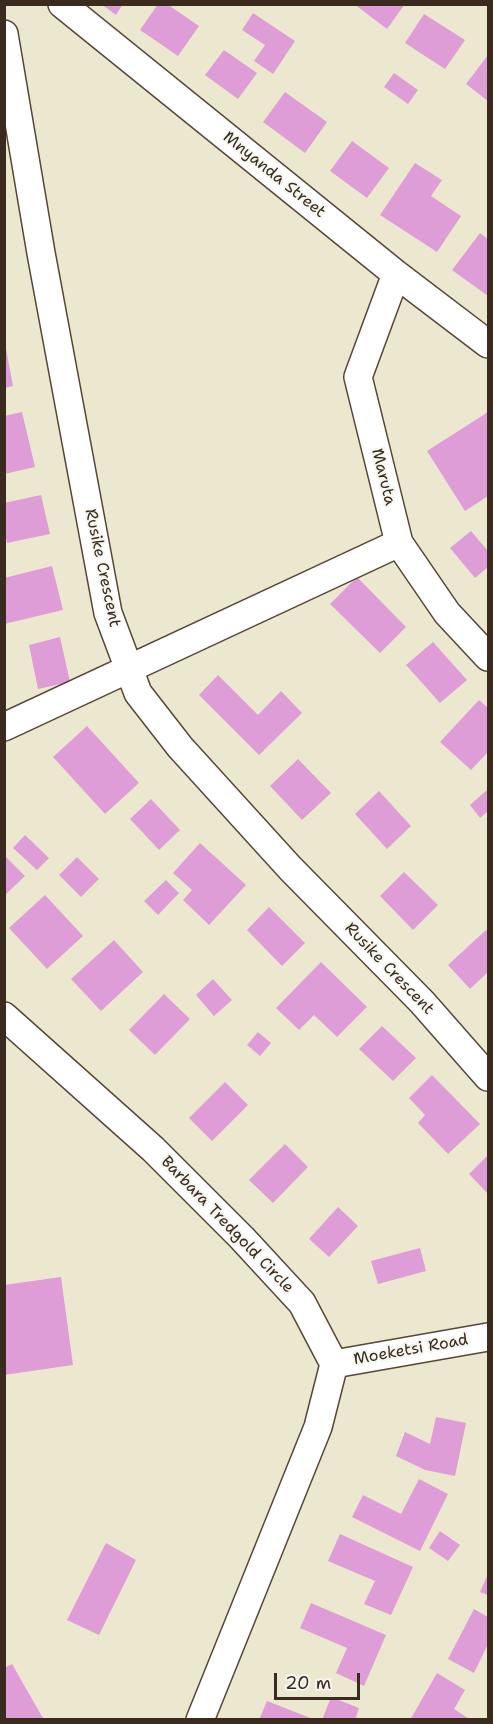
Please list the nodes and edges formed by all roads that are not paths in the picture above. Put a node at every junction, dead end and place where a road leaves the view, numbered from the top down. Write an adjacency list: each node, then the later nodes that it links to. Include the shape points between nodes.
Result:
1 (62, 4): 3 (street, Mnyanda Street)
2 (4, 34): 7 (street, Rusike Crescent, via 108,614)
3 (396, 274): 4 (street, Mnyanda Street); 5 (street, Maruta, via 358,377)
4 (489, 344)
5 (399, 543): 6 (street, Maruta, via 447,612); 7 (street)
6 (489, 657)
7 (129, 669): 8 (street); 10 (street, Rusike Crescent, via 138,693 180,747)
8 (4, 727)
9 (4, 1016): 12 (street, Barbara Tredgold Circle, via 153,1149 242,1238 302,1303)
10 (489, 1077)
11 (489, 1336): 12 (street, Moeketsi Road)
12 (334, 1364): 13 (street, via 318,1427)
13 (200, 1719)

